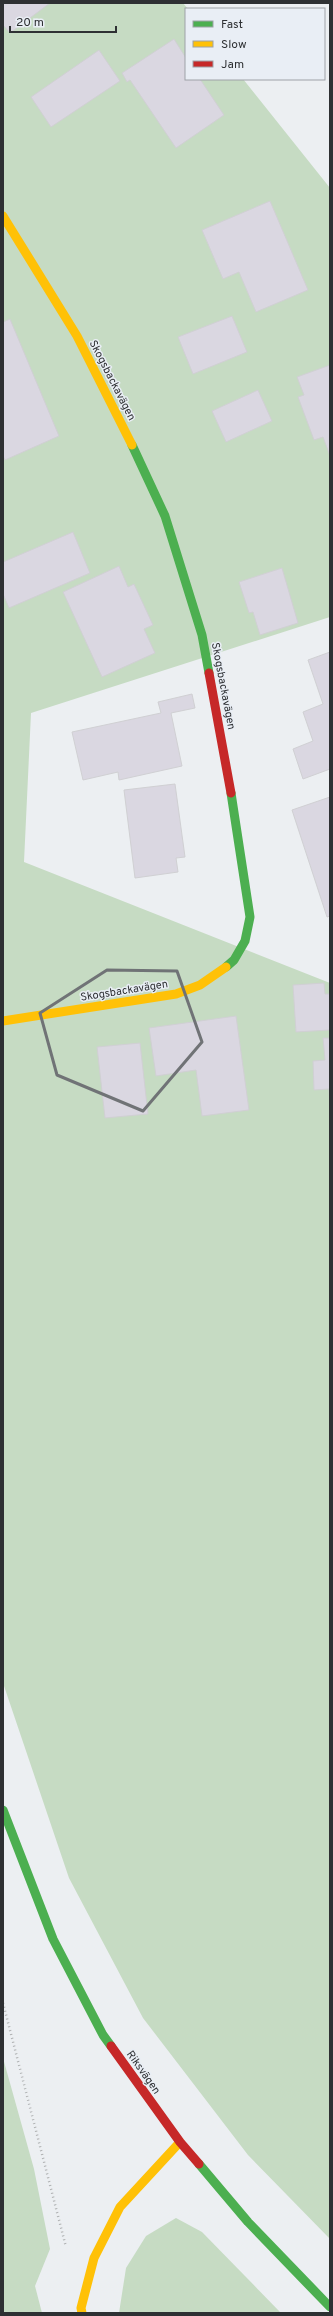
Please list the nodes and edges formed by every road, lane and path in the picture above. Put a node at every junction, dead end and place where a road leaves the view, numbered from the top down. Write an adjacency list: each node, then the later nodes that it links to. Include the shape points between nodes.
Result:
1 (3, 216): 2 (street, Skogsbackavägen, via 77,336 120,419 165,516 202,635 228,771 250,917 245,942 234,960 200,985 176,994)
2 (3, 1021)
3 (3, 1810): 5 (street, Riksvägen, via 53,1939 103,2035)
4 (3, 2003): 6 (path)
5 (180, 2142): 7 (street, Riksvägen, via 248,2222); 8 (street, via 120,2207 94,2258)
6 (67, 2251)
7 (330, 2307)
8 (82, 2313)

